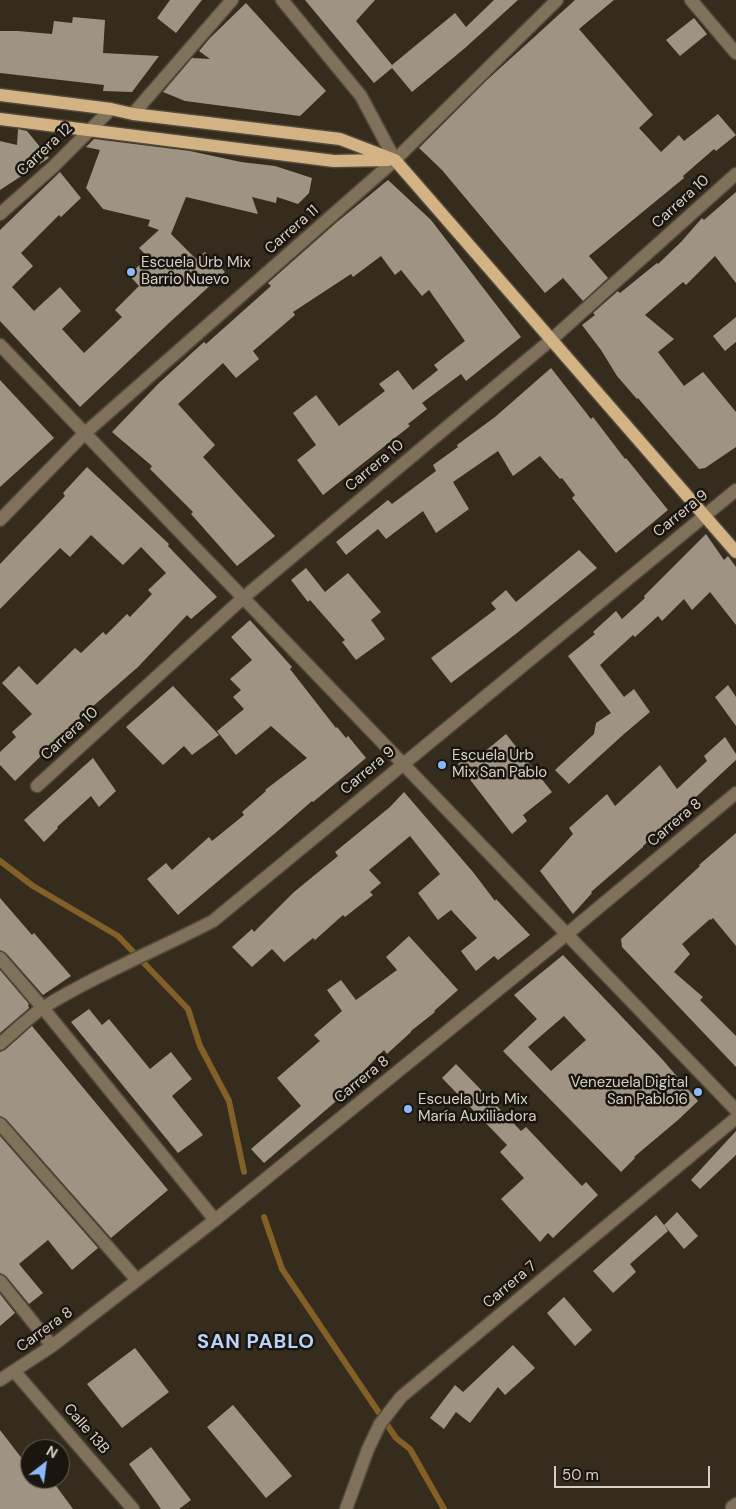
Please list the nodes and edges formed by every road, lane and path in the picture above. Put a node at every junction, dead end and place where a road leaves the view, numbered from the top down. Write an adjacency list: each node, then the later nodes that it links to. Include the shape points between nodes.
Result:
1 (232, 0): 8 (street)
2 (282, 0): 11 (street, via 361,96)
3 (557, 0): 11 (street, Carrera 11)
4 (691, 0): 5 (street)
5 (736, 53)
6 (0, 95): 7 (main road)
7 (111, 109): 8 (main road); 10 (street, Carrera 12)
8 (133, 114): 11 (main road, via 340,139)
9 (0, 119): 10 (main road)
10 (91, 130): 11 (main road, via 334,161); 13 (street, Carrera 12)
11 (396, 160): 14 (main road); 16 (street, Carrera 11)
12 (736, 174): 14 (street, Carrera 10)
13 (0, 214)
14 (552, 339): 18 (main road); 21 (street, Carrera 10)
15 (0, 345): 16 (street)
16 (84, 434): 19 (street, Carrera 11); 21 (street)
17 (736, 490): 18 (street, Carrera 9)
18 (705, 516): 20 (main road); 22 (street, Carrera 9)
19 (0, 520)
20 (736, 552)
21 (243, 598): 22 (street); 23 (street, Carrera 10)
22 (403, 764): 25 (street); 27 (street, Carrera 9, via 213,921 125,963)
23 (37, 786)
24 (736, 793): 25 (street, Carrera 8)
25 (567, 934): 29 (street); 32 (street, Carrera 8)
26 (0, 958): 27 (street)
27 (43, 1008): 28 (street, Carrera 9); 32 (street)
28 (0, 1044)
29 (736, 1110)
30 (736, 1118): 39 (street, Carrera 7, via 401,1397 380,1424)
31 (0, 1124): 33 (street)
32 (216, 1220): 33 (street, Carrera 8)
33 (137, 1280): 35 (street, Carrera 8)
34 (0, 1281): 35 (street)
35 (52, 1346): 36 (street, Carrera 8)
36 (14, 1371): 37 (street, Carrera 8); 38 (street, Calle 13B)
37 (0, 1380)
38 (133, 1509)
39 (346, 1509)

